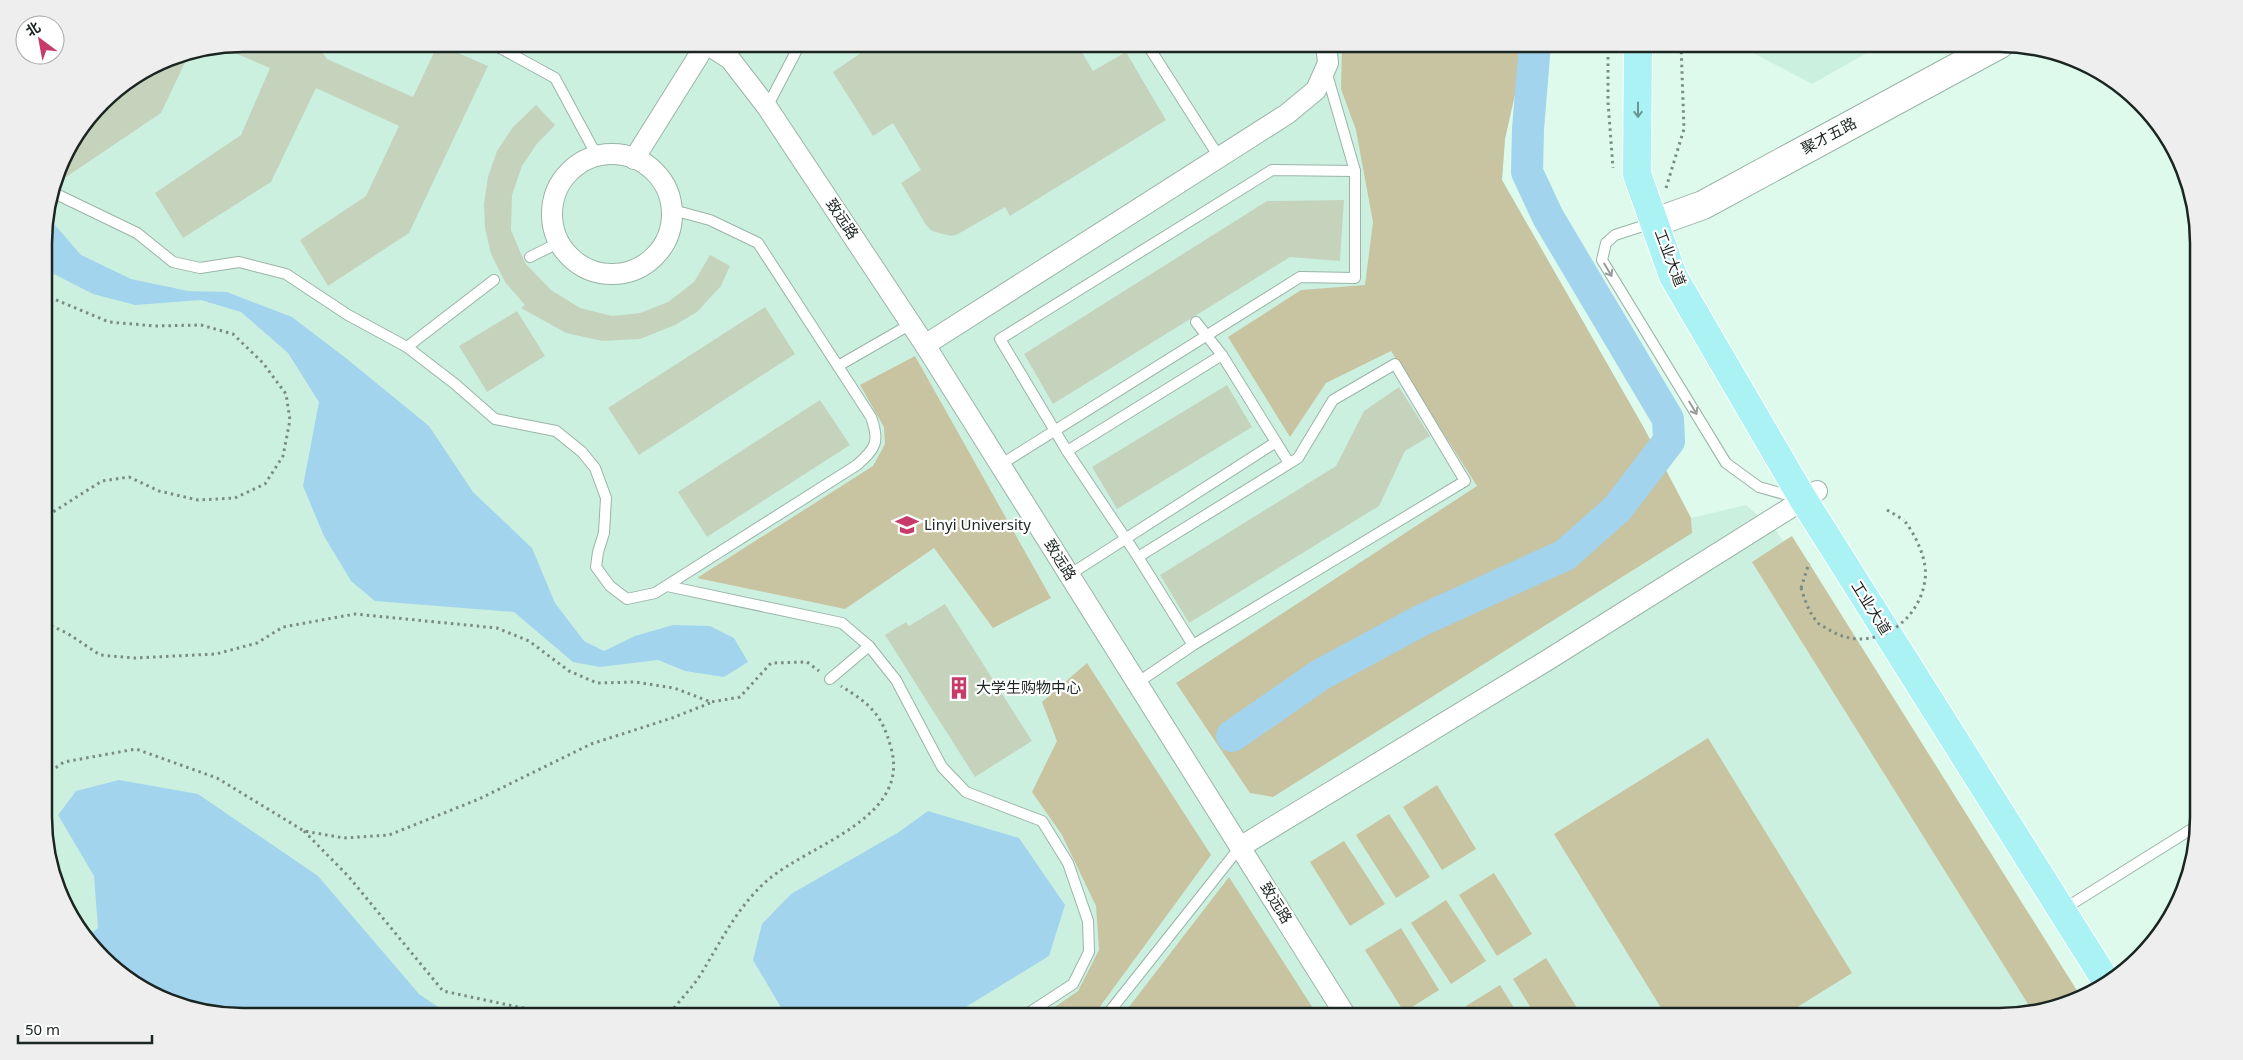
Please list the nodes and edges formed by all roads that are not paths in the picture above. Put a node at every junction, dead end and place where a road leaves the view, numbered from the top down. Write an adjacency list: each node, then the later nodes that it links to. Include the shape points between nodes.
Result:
1 (508, 52): 12 (lane, via 556,78)
2 (702, 52): 14 (street)
3 (719, 52): 11 (street, 致远路, via 730,59)
4 (796, 52): 11 (lane)
5 (1152, 52): 13 (lane)
6 (1327, 52): 10 (street)
7 (1638, 52): 18 (main road, 工业大道, one-way to 18, via 1637,174)
8 (1656, 52): 18 (main road, 工业大道)
9 (1985, 52): 18 (street, 聚才五路, via 1703,205)
10 (1325, 70): 13 (street, via 1316,90 1287,114); 15 (lane)
11 (767, 107): 23 (street, 致远路)
12 (597, 156): 14 (street, via 624,155); 19 (street, via 577,166 563,180 554,198 552,217)
13 (1219, 157): 25 (street)
14 (634, 159): 17 (street, via 658,175 669,192)
15 (1355, 171): 24 (lane, via 1354,278 1300,277); 29 (lane, via 1272,170 1000,339)
16 (59, 195): 26 (lane, via 137,233 173,262 200,268 239,262 286,274 348,315)
17 (672, 210): 19 (street, via 671,229 661,249 649,261 631,271 618,274 590,270 575,261); 28 (lane, via 710,220 758,243)
18 (1656, 222): 34 (main road, 工业大道, via 1687,267); 34 (lane, one-way to 34, via 1615,235 1606,243 1602,260 1726,463 1758,487)
19 (560, 242): 20 (lane)
20 (530, 257)
21 (494, 280): 26 (lane)
22 (1196, 322): 24 (lane)
23 (911, 324): 25 (street, 致远路); 28 (lane)
24 (1206, 334): 27 (lane); 29 (lane)
25 (925, 344): 33 (street, 致远路)
26 (407, 347): 38 (lane, via 495,418 556,431 582,452 595,468 606,498 604,532 596,567 610,586 627,599 655,593)
27 (1222, 355): 30 (lane); 31 (lane)
28 (838, 366): 38 (lane, via 871,417 877,435 872,452 857,465)
29 (1055, 430): 31 (lane); 33 (lane)
30 (1276, 442): 32 (lane); 35 (lane)
31 (1067, 451): 35 (lane)
32 (1289, 464): 36 (lane); 39 (lane, via 1298,458 1333,400 1395,364 1465,481)
33 (1000, 465): 37 (street, 致远路)
34 (1810, 495): 44 (street, via 1546,661); 45 (main road, 工业大道); 47 (main road, 工业大道)
35 (1125, 539): 36 (lane); 37 (lane)
36 (1138, 556): 39 (lane)
37 (1069, 575): 42 (street, 致远路)
38 (667, 586): 40 (lane, via 842,623)
39 (1193, 645): 42 (lane)
40 (869, 646): 41 (lane); 48 (lane, via 896,680 942,768 966,792 1042,821 1068,863 1088,921 1089,952 1073,984)
41 (830, 678)
42 (1137, 683): 44 (street, 致远路)
43 (2190, 830): 45 (lane)
44 (1240, 847): 49 (lane); 50 (street, 致远路)
45 (2075, 902): 46 (main road, 工业大道)
46 (2117, 967)
47 (2103, 977)
48 (1036, 1008)
49 (1112, 1008)
50 (1341, 1008)

